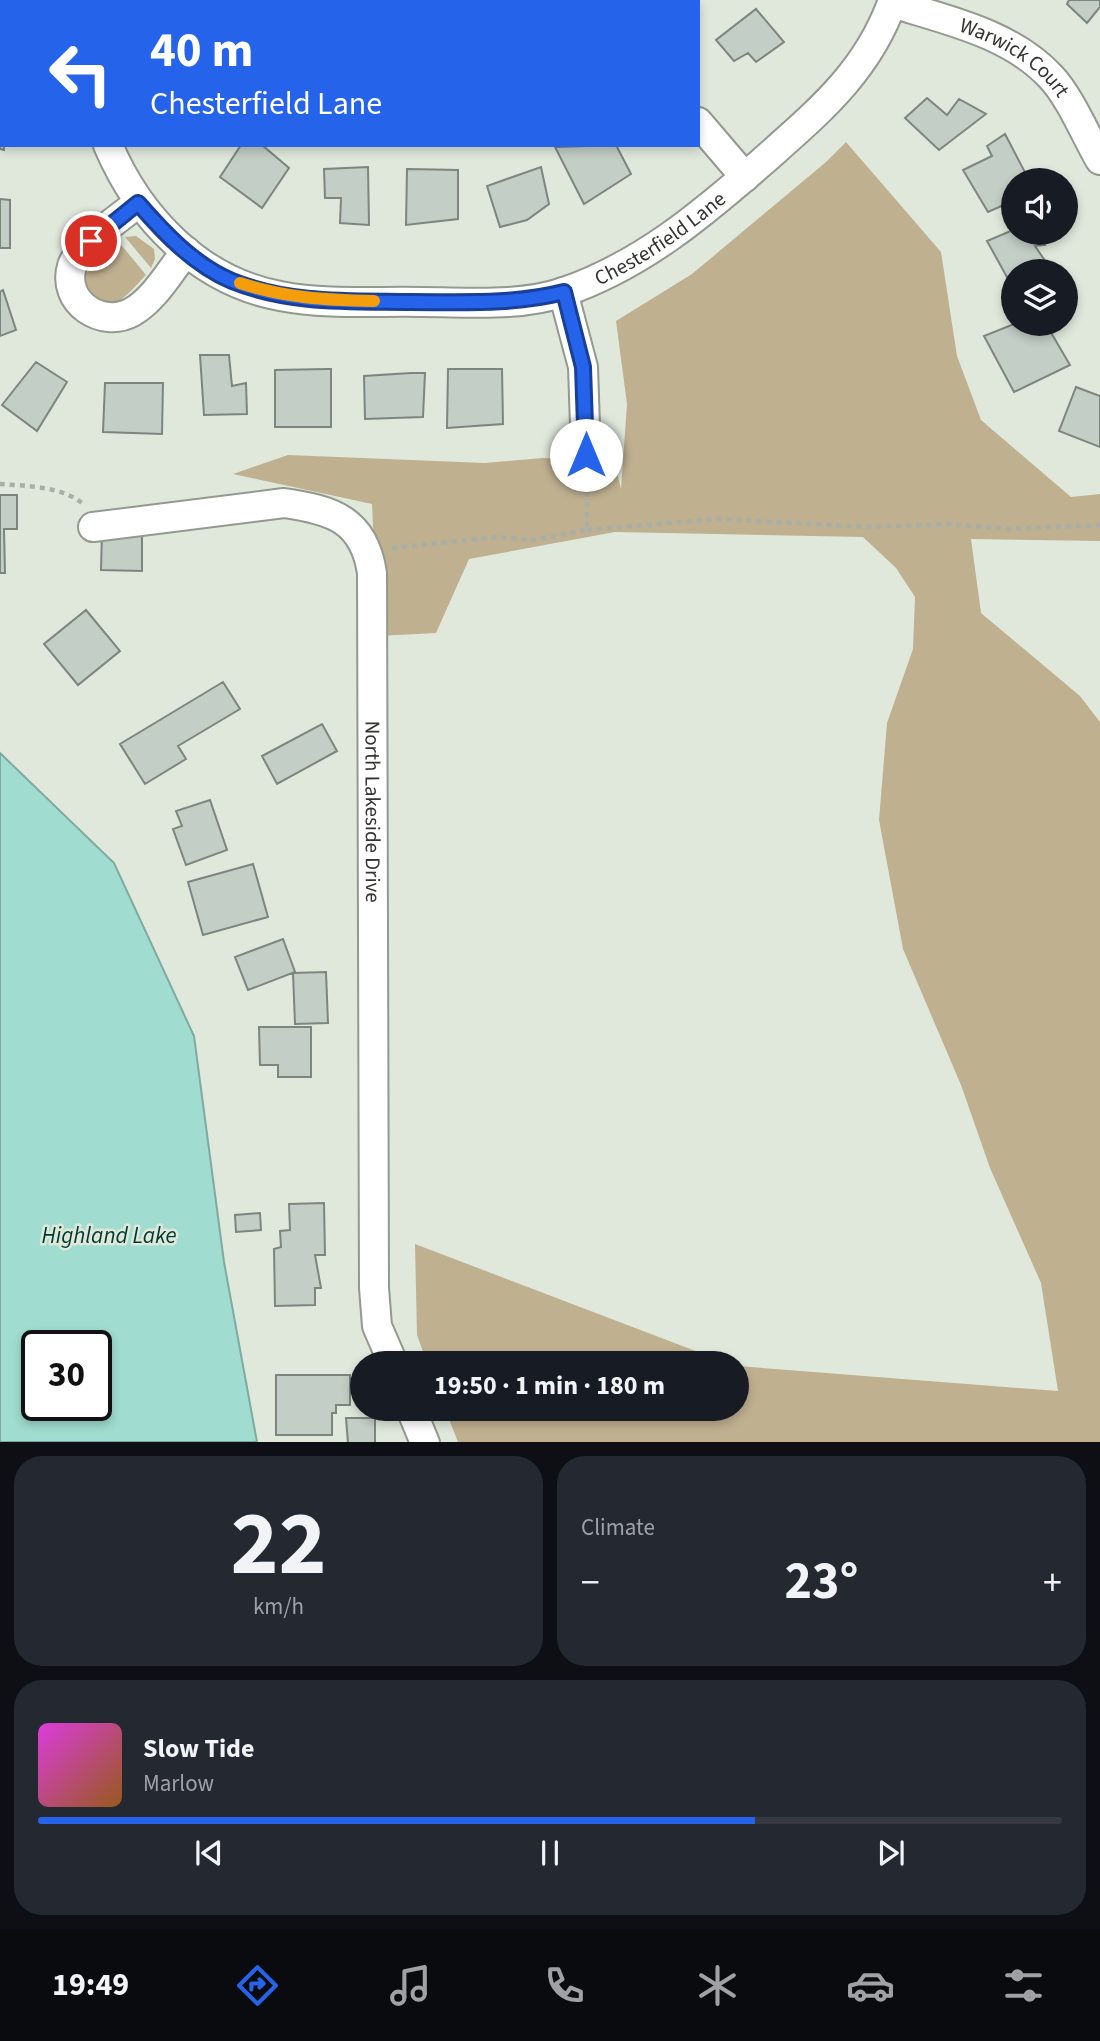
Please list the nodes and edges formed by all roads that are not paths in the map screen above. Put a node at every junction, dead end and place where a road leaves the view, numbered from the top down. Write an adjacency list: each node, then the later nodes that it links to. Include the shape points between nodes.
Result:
1 (892, 2): 4 (street, Warwick Court, via 994,36 1027,57 1052,78); 5 (street, Chesterfield Lane, via 876,42 829,102)
2 (700, 124): 5 (street)
3 (109, 147): 6 (street, Chesterfield Lane)
4 (1100, 160)
5 (745, 177): 8 (street, Chesterfield Lane, via 657,247)
6 (138, 203): 7 (street, Chesterfield Lane); 7 (street, via 91,241 72,264 69,282 90,314 132,313)
7 (186, 251): 8 (street, Chesterfield Lane, via 231,280 277,296 309,300 487,302)
8 (564, 292): 9 (street, via 583,367)
9 (586, 455)
10 (93, 527): 11 (street, North Lakeside Drive, via 284,503 332,513 360,535 368,551 372,573 374,1289 377,1326)
11 (388, 1351)
12 (416, 1421): 13 (street)
13 (425, 1442)

